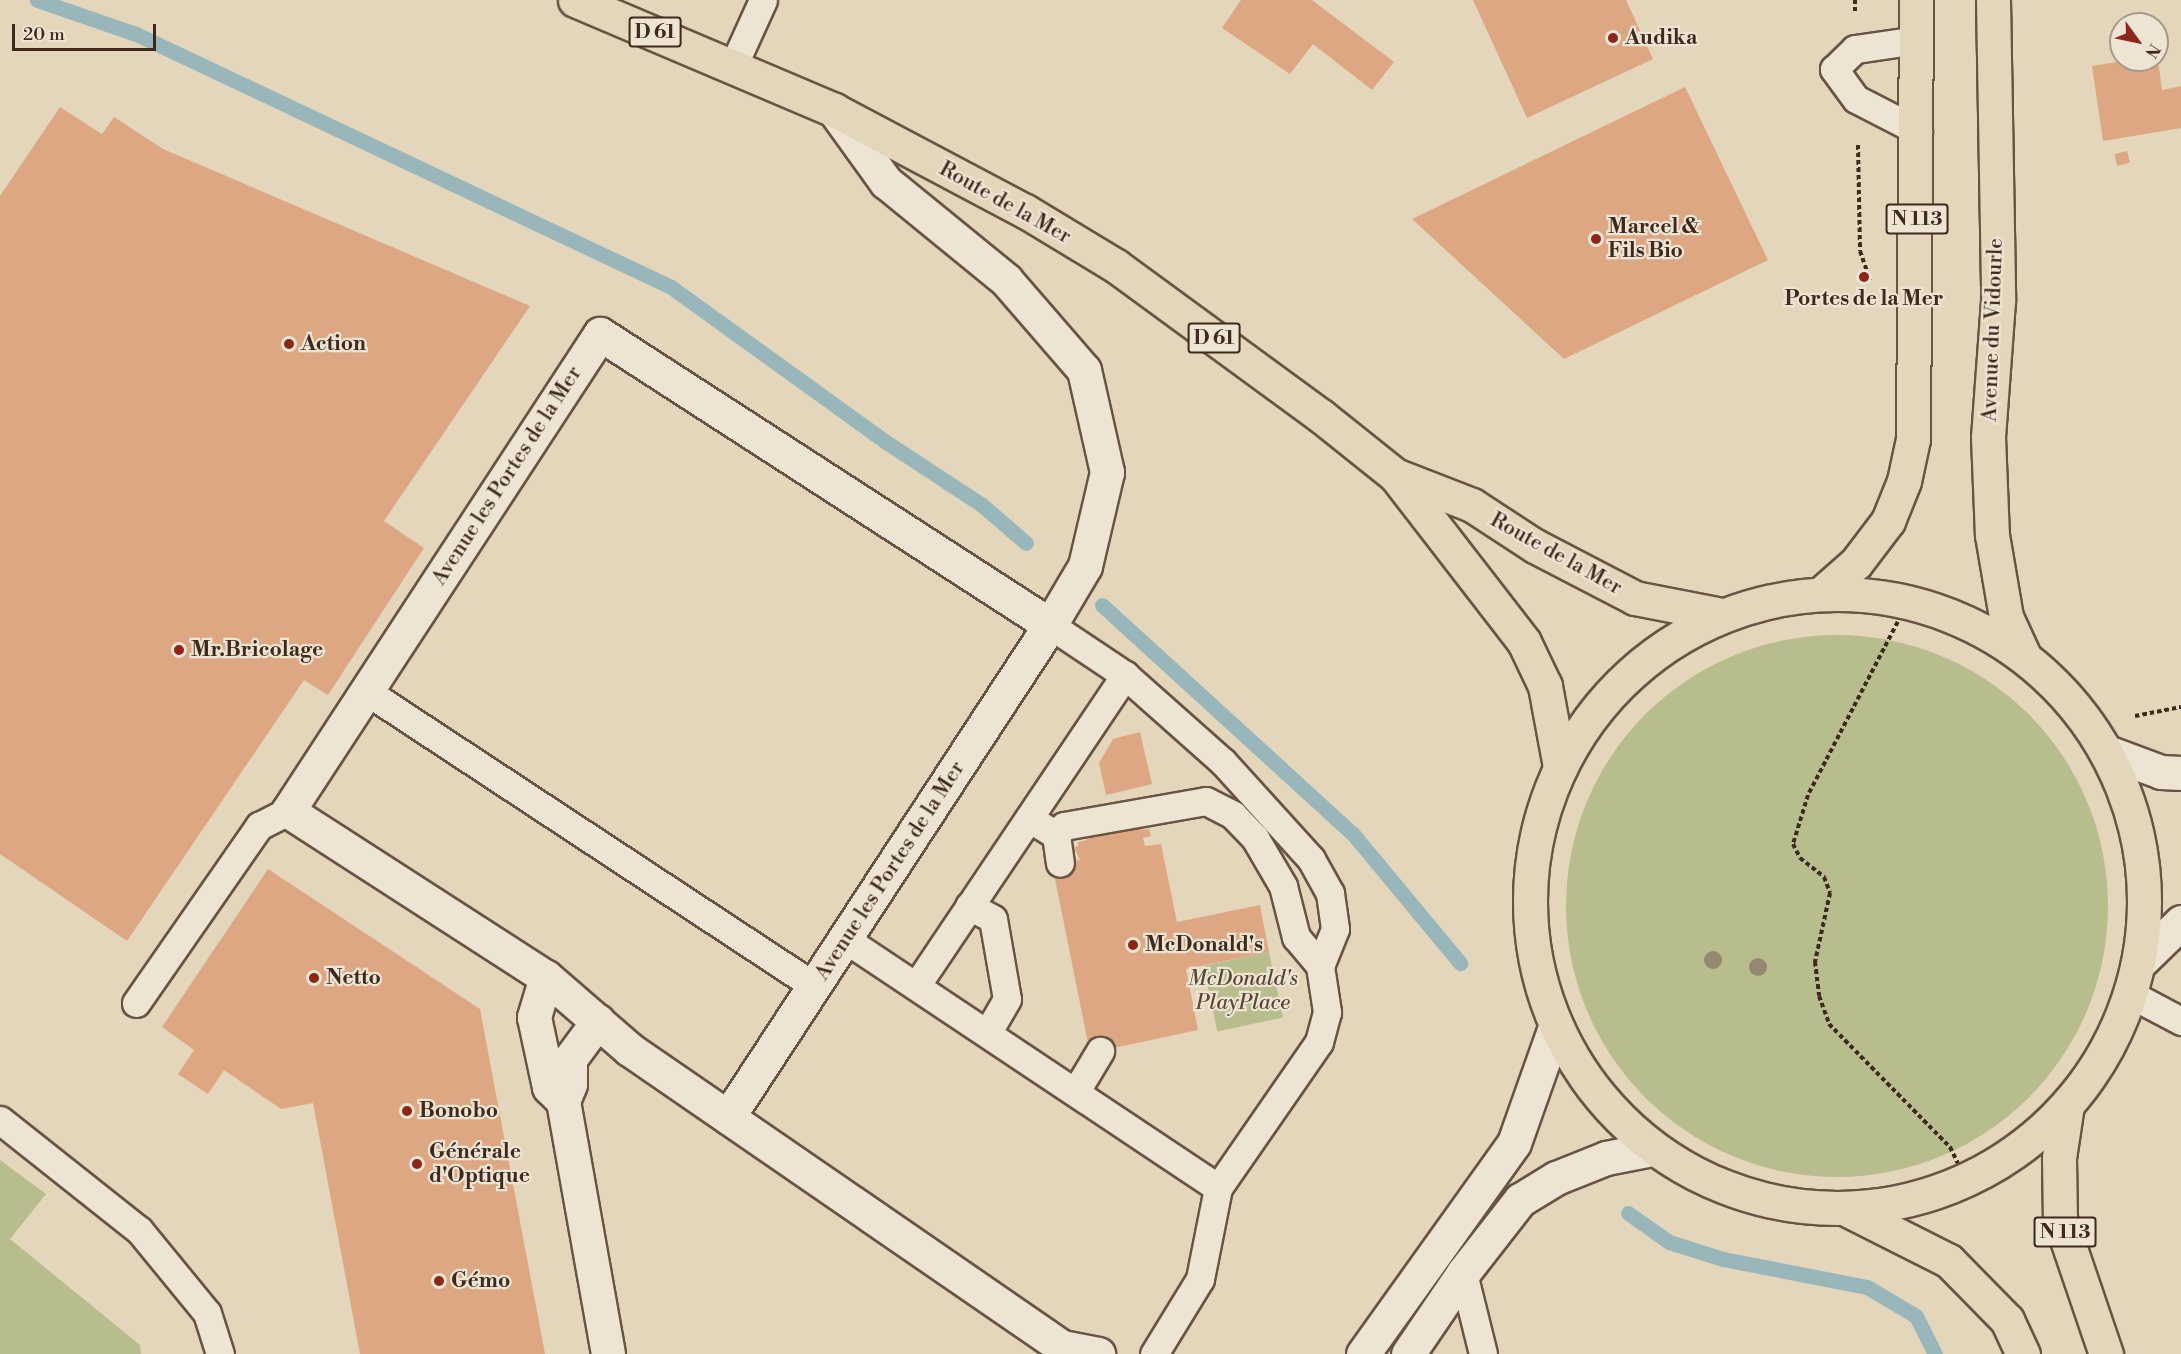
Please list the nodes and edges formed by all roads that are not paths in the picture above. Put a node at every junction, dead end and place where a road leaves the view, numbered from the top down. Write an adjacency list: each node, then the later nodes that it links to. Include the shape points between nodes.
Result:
1 (575, 0): 6 (main road, Route de la Mer / D 61)
2 (764, 0): 6 (lane)
3 (1916, 0): 5 (main road, N 113)
4 (1993, 0): 13 (main road, Avenue du Vidourle, via 1998,301 1989,437 1992,535 2006,617)
5 (1917, 40): 8 (main road, N 113); 8 (lane, via 1855,49 1834,69 1856,99)
6 (734, 64): 7 (main road, Route de la Mer / D 61)
7 (834, 110): 9 (main road, Route de la Mer / D 61, via 1025,211 1116,266); 12 (street, Avenue les Portes de la Mer, via 886,182 1006,280 1084,370 1107,472 1085,566)
8 (1918, 131): 10 (main road, N 113, via 1913,439 1905,481 1888,521 1856,563)
9 (1395, 475): 11 (main road, Route de la Mer / D 61, via 1472,505 1535,546 1635,598); 17 (main road, Route de la Mer / D 61, via 1524,642 1545,686)
10 (1822, 593): 11 (main road); 13 (main road, via 1876,595 1908,602 1978,626)
11 (1722, 615): 17 (main road, via 1672,641 1627,676 1589,718)
12 (1050, 625): 14 (lane); 15 (street, Avenue les Portes de la Mer, via 600,333); 25 (street, Avenue les Portes de la Mer)
13 (2022, 654): 16 (main road, via 2070,699)
14 (1125, 675): 20 (lane); 26 (lane, via 1223,762 1311,859 1330,893 1335,929)
15 (366, 691): 19 (street, Avenue les Portes de la Mer); 29 (lane)
16 (2107, 752): 18 (street, via 2151,770); 28 (main road, via 2129,802 2142,855 2145,909)
17 (1560, 767): 34 (main road, via 1538,830 1529,897 1535,964)
18 (2181, 773)
19 (288, 811): 27 (street); 31 (lane, via 259,826)
20 (1028, 817): 21 (lane); 23 (lane)
21 (1056, 835): 22 (lane); 26 (lane, via 1064,826 1206,801 1233,815 1255,838 1283,886 1296,937)
22 (1060, 863)
23 (969, 906): 30 (lane); 35 (lane, via 993,919 1007,999)
24 (2181, 922): 28 (street)
25 (845, 939): 29 (street, Avenue les Portes de la Mer); 30 (lane)
26 (1320, 966): 43 (lane, via 1327,1012 1319,1042)
27 (546, 977): 32 (street); 38 (street, via 534,1017 549,1088)
28 (2134, 979): 33 (lane); 39 (main road, via 2104,1053)
29 (814, 986): 40 (street, Avenue les Portes de la Mer)
30 (916, 986): 35 (lane)
31 (136, 1003)
32 (598, 1021): 38 (street, via 570,1059 570,1084); 40 (street, via 629,1049)
33 (2181, 1021)
34 (1555, 1027): 42 (main road, via 1596,1094); 51 (street, via 1514,1143)
35 (987, 1033): 37 (lane)
36 (1100, 1051): 37 (lane)
37 (1076, 1091): 43 (lane)
38 (563, 1101): 48 (street)
39 (2067, 1105): 44 (main road, via 2031,1140 1990,1169 1944,1190 1895,1203); 55 (main road, N 113, via 2059,1158 2060,1220)
40 (728, 1117): 46 (street)
41 (0, 1120): 47 (lane, via 139,1230 207,1313)
42 (1652, 1149): 44 (main road, via 1712,1183 1777,1204); 45 (street, via 1606,1158 1556,1178 1520,1200)
43 (1218, 1188): 50 (lane, via 1200,1279)
44 (1846, 1209): 54 (main road, via 1949,1261 2007,1320)
45 (1463, 1273): 52 (street); 53 (lane)
46 (1063, 1351): 49 (street)
47 (220, 1354)
48 (608, 1354)
49 (1098, 1354)
50 (1154, 1354)
51 (1363, 1354)
52 (1408, 1354)
53 (1483, 1354)
54 (2023, 1354)
55 (2106, 1354)

